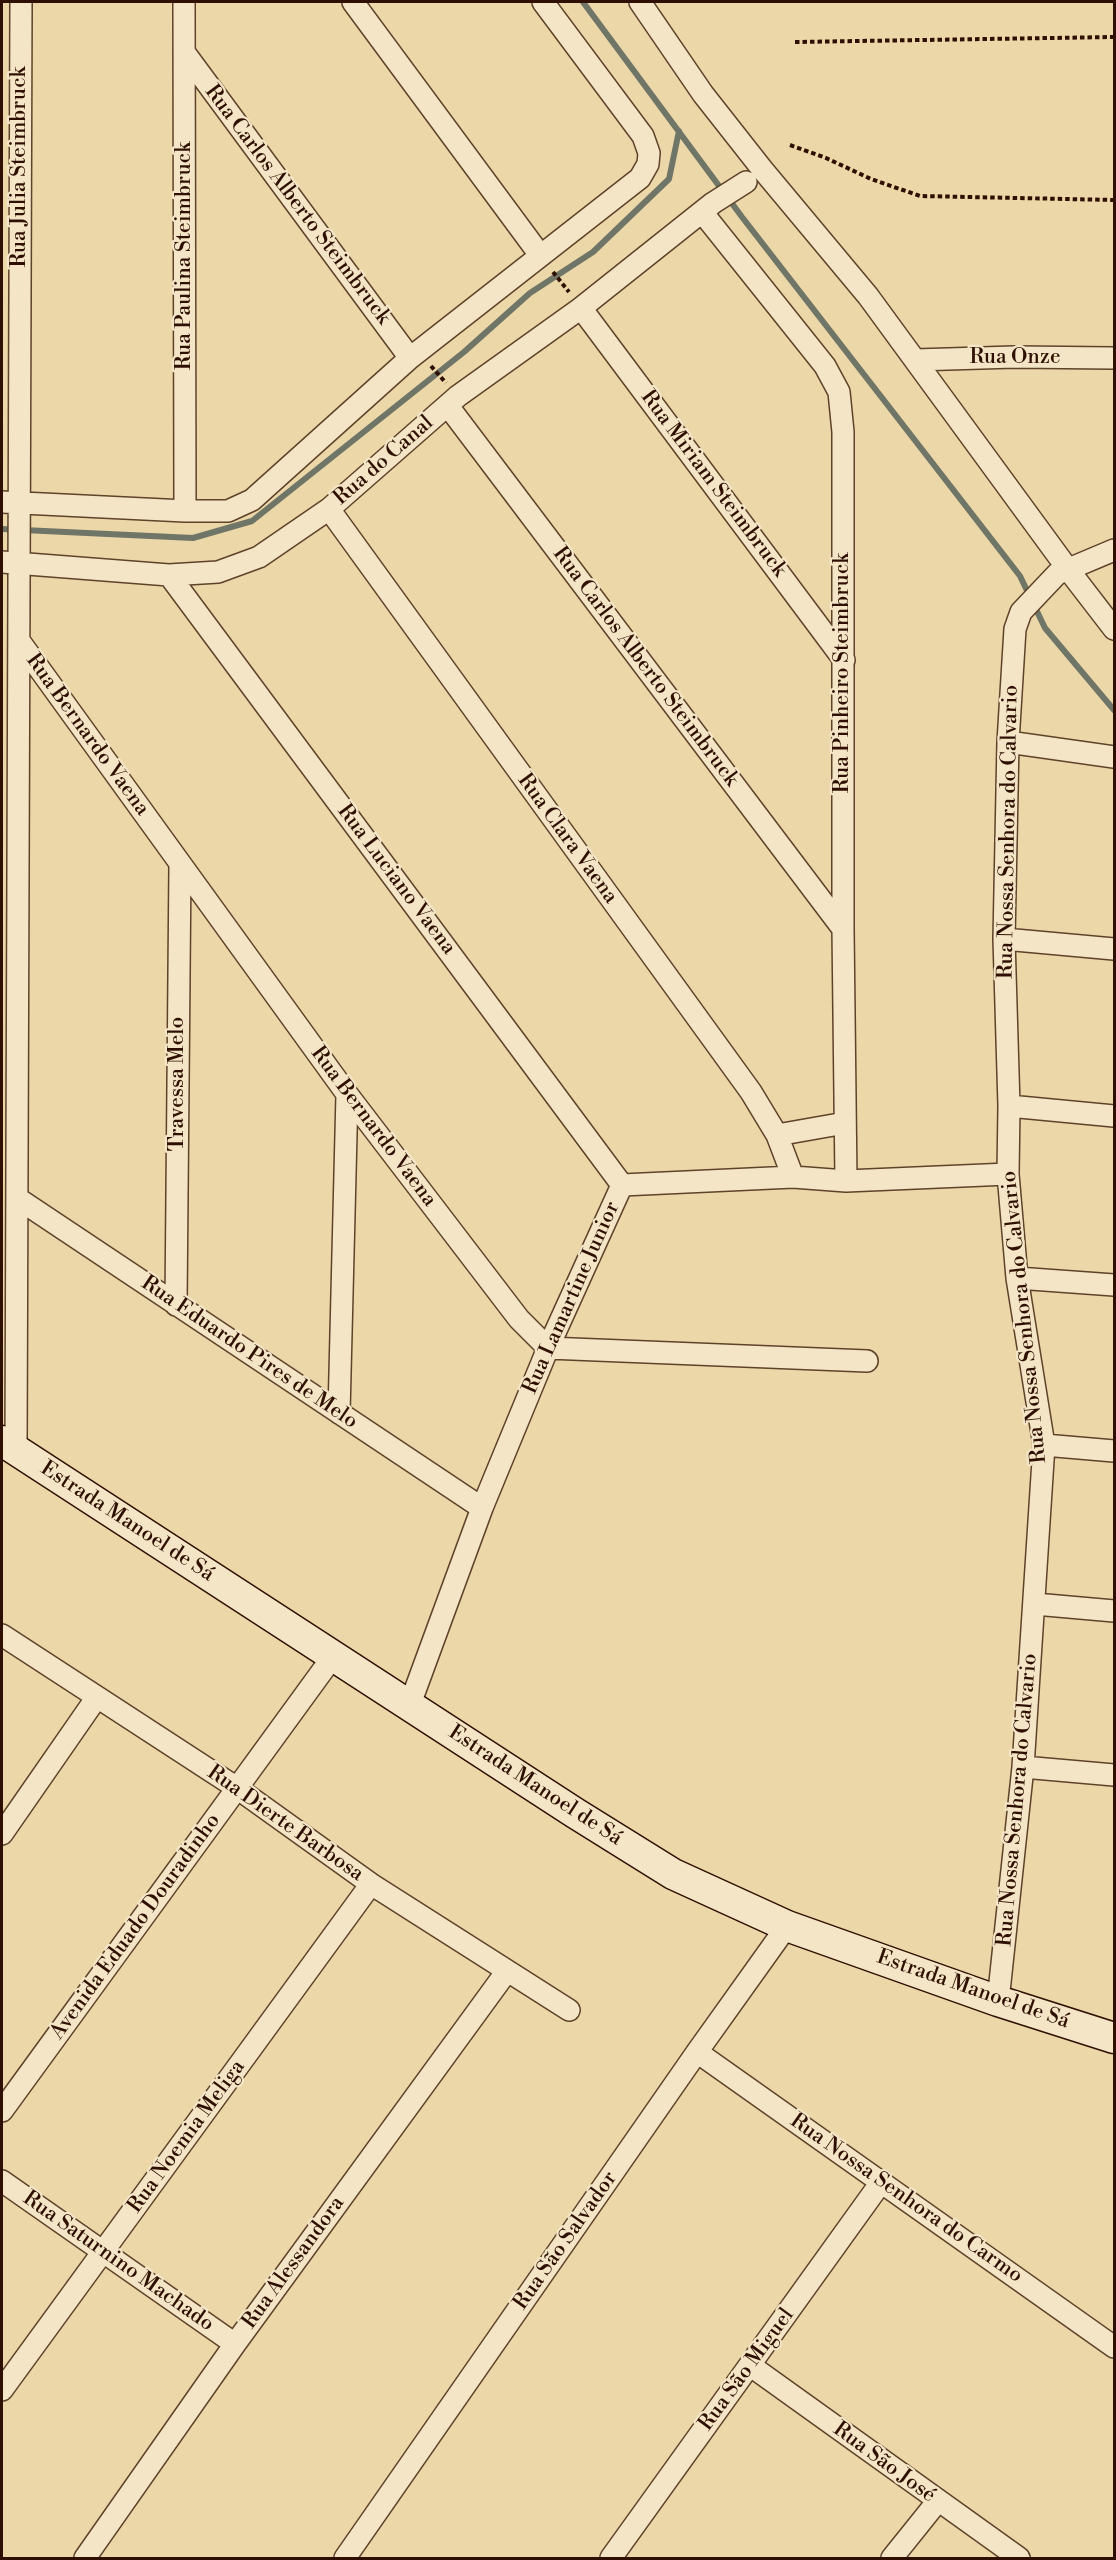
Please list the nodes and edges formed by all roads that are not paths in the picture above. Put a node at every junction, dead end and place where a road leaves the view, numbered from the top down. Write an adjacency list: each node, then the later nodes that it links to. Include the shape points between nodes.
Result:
1 (21, 2): 15 (street, Rua Julia Steimbruck)
2 (184, 2): 6 (street, Rua Paulina Steimbruck)
3 (353, 2): 9 (street)
4 (543, 2): 9 (street, via 643,136 648,153 648,164 640,178)
5 (640, 2): 13 (street, via 703,94)
6 (184, 52): 11 (street, Rua Carlos Alberto Steimbruck); 17 (street, Rua Paulina Steimbruck)
7 (746, 182): 8 (street, Rua do Canal)
8 (708, 208): 10 (street, Rua do Canal); 24 (street, Rua Pinheiro Steimbruck, via 825,366 839,392 843,432)
9 (546, 262): 11 (street)
10 (576, 301): 14 (street, Rua do Canal, via 458,396); 24 (street, Rua Miriam Steimbruck)
11 (410, 358): 17 (street, via 252,500 228,511)
12 (1114, 358): 13 (street, Rua Onze)
13 (915, 360): 20 (street)
14 (450, 398): 16 (street, Rua do Canal); 28 (street, Rua Carlos Alberto Steimbruck)
15 (12, 505): 17 (street); 19 (street, Rua Julia Steimbruck)
16 (328, 509): 21 (street, Rua do Canal, via 259,557 218,572); 35 (street, Rua Clara Vaena, via 751,1092)
17 (185, 511)
18 (1114, 550): 20 (street)
19 (12, 559): 21 (street, Rua do Canal); 23 (street, Rua Julia Steimbruck)
20 (1062, 571): 22 (street); 25 (street, Rua Nossa Senhora do Calvario, via 1021,612 1015,630)
21 (169, 575): 39 (street, Rua Luciano Vaena)
22 (1114, 629)
23 (20, 642): 27 (street, Rua Bernardo Vaena); 40 (street, Rua Julia Steimbruck)
24 (844, 660): 28 (street, Rua Pinheiro Steimbruck)
25 (1008, 742): 26 (street); 29 (street, Rua Nossa Senhora do Calvario)
26 (1114, 757)
27 (180, 864): 31 (street, Rua Bernardo Vaena); 43 (street, Travessa Melo)
28 (843, 929): 34 (street, Rua Pinheiro Steimbruck)
29 (1004, 939): 30 (street); 32 (street, Rua Nossa Senhora do Calvario)
30 (1114, 949)
31 (347, 1094): 44 (street, Rua Bernardo Vaena, via 519,1319); 46 (street)
32 (1009, 1106): 33 (street); 36 (street, Rua Nossa Senhora do Calvario)
33 (1114, 1116)
34 (845, 1123): 35 (street); 38 (street, Rua Pinheiro Steimbruck)
35 (777, 1135): 37 (street, Rua Clara Vaena)
36 (1008, 1174): 38 (street, Rua Lamartine Junior); 41 (street, Rua Nossa Senhora do Calvario)
37 (793, 1177): 38 (street, Rua Lamartine Junior); 39 (street, Rua Lamartine Junior)
38 (846, 1181)
39 (622, 1185): 44 (street, Rua Lamartine Junior)
40 (17, 1198): 43 (street, Rua Eduardo Pires de Melo); 47 (street, Rua Julia Steimbruck)
41 (1017, 1278): 42 (street); 48 (street, Rua Nossa Senhora do Calvario)
42 (1114, 1285)
43 (176, 1305): 46 (street, Rua Eduardo Pires de Melo)
44 (548, 1348): 45 (street); 50 (street, Rua Lamartine Junior)
45 (867, 1361)
46 (339, 1413): 50 (street, Rua Eduardo Pires de Melo)
47 (9, 1445): 54 (main road, Estrada Manoel de Sá)
48 (1044, 1445): 49 (street); 51 (street, Rua Nossa Senhora do Calvario)
49 (1114, 1451)
50 (482, 1508): 56 (street, Rua Lamartine Junior)
51 (1035, 1604): 52 (street); 57 (street, Rua Nossa Senhora do Calvario)
52 (1114, 1611)
53 (2, 1635): 55 (street, Rua Dierte Barbosa)
54 (334, 1655): 56 (main road, Estrada Manoel de Sá); 59 (street, Avenida Eduado Douradinho)
55 (97, 1697): 59 (street, Rua Dierte Barbosa); 60 (street)
56 (410, 1704): 62 (main road, Estrada Manoel de Sá, via 673,1874)
57 (1023, 1767): 58 (street); 64 (street, Rua Nossa Senhora do Calvario)
58 (1114, 1775)
59 (237, 1788): 61 (street, Rua Dierte Barbosa); 68 (street, Avenida Eduado Douradinho)
60 (2, 1834)
61 (371, 1884): 63 (street, Rua Dierte Barbosa); 71 (street, Rua Noemia Meliga)
62 (788, 1926): 64 (main road, Estrada Manoel de Sá); 67 (street, Rua São Salvador)
63 (507, 1971): 65 (street, Rua Dierte Barbosa); 72 (street, Rua Alessandora)
64 (998, 2001): 66 (main road, Estrada Manoel de Sá)
65 (569, 2010)
66 (1114, 2038)
67 (697, 2052): 70 (street, Rua Nossa Senhora do Carmo); 78 (street, Rua São Salvador)
68 (2, 2111)
69 (2, 2181): 71 (street, Rua Saturnino Machado)
70 (882, 2181): 73 (street, Rua Nossa Senhora do Carmo); 74 (street, Rua São Miguel)
71 (104, 2252): 72 (street, Rua Saturnino Machado); 75 (street, Rua Noemia Meliga)
72 (235, 2344): 77 (street, Rua Alessandora)
73 (1114, 2346)
74 (751, 2366): 76 (street, Rua São José); 79 (street, Rua São Miguel)
75 (2, 2390)
76 (937, 2502): 80 (street); 81 (street, Rua São José)
77 (85, 2559)
78 (345, 2559)
79 (611, 2559)
80 (892, 2559)
81 (1019, 2559)

